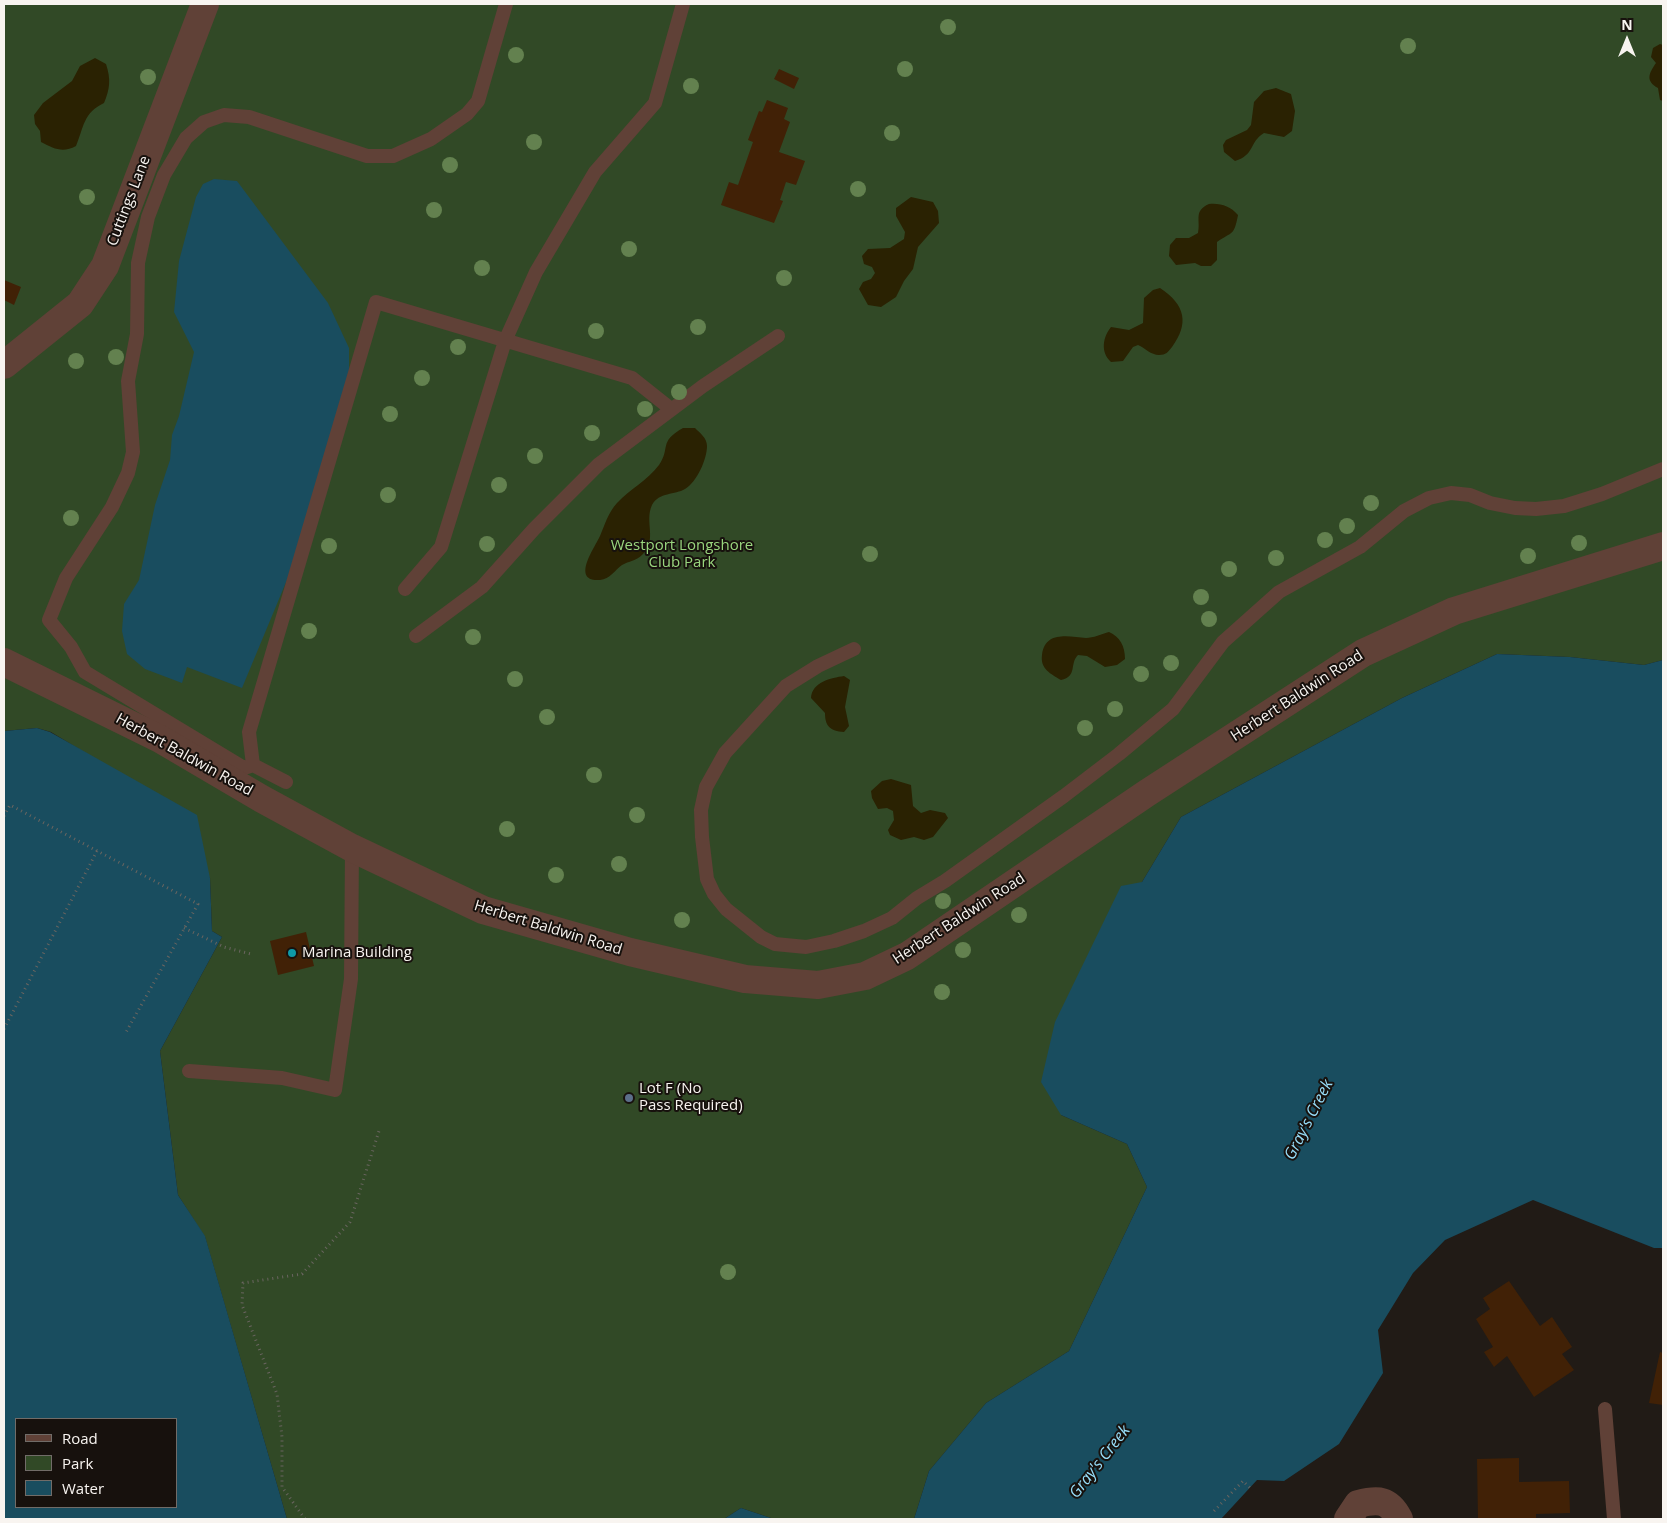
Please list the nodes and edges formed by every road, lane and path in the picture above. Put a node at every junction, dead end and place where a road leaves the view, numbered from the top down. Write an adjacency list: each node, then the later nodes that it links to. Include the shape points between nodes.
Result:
1 (205, 4): 6 (street, Cuttings Lane, via 105,266 80,304)
2 (506, 4): 14 (lane, via 478,101 467,114 431,139 393,156 367,156 249,117 224,115 204,122 186,138 164,175 148,216 138,263 137,334 128,381 133,452 128,474 112,507 66,578 49,620 85,672 244,768)
3 (683, 4): 5 (lane, via 656,104 596,172 536,272)
4 (778, 336): 7 (lane)
5 (505, 341): 7 (lane, via 632,378); 10 (lane, via 441,547); 14 (lane, via 376,302 249,732)
6 (4, 365)
7 (671, 409): 11 (lane, via 599,464 482,587)
8 (1663, 469): 12 (lane, via 1564,506 1515,508 1451,493 1429,498 1404,511 1360,547 1279,592 1223,642 1173,709 1126,749 892,918 864,932 834,941 806,947 776,944 741,923 714,894 707,879 701,810 706,787 725,753 786,686 818,666)
9 (1663, 546): 17 (street, Herbert Baldwin Road, via 1454,611 1363,653 1147,793 907,956 865,976 818,985 745,978 630,952 483,910)
10 (405, 589)
11 (416, 636)
12 (854, 650)
13 (6, 665): 17 (street, Herbert Baldwin Road, via 160,738)
14 (253, 765): 15 (lane)
15 (286, 782)
16 (4, 816): 18 (path, via 10,804)
17 (352, 848): 23 (lane, via 351,979 335,1090 282,1078)
18 (96, 851): 19 (path, via 198,904); 21 (path)
19 (184, 928): 20 (path, via 224,947); 22 (path)
20 (251, 954)
21 (4, 1029)
22 (125, 1034)
23 (190, 1071)
24 (379, 1130): 28 (path, via 350,1222 302,1274 243,1282 242,1305 277,1394 282,1437 282,1487)
25 (1604, 1410): 31 (lane)
26 (1251, 1489): 27 (path, via 1243,1481)
27 (1214, 1511)
28 (305, 1519)
29 (1348, 1519): 30 (street, via 1358,1504 1374,1500 1390,1505)
30 (1399, 1519)
31 (1614, 1519)

